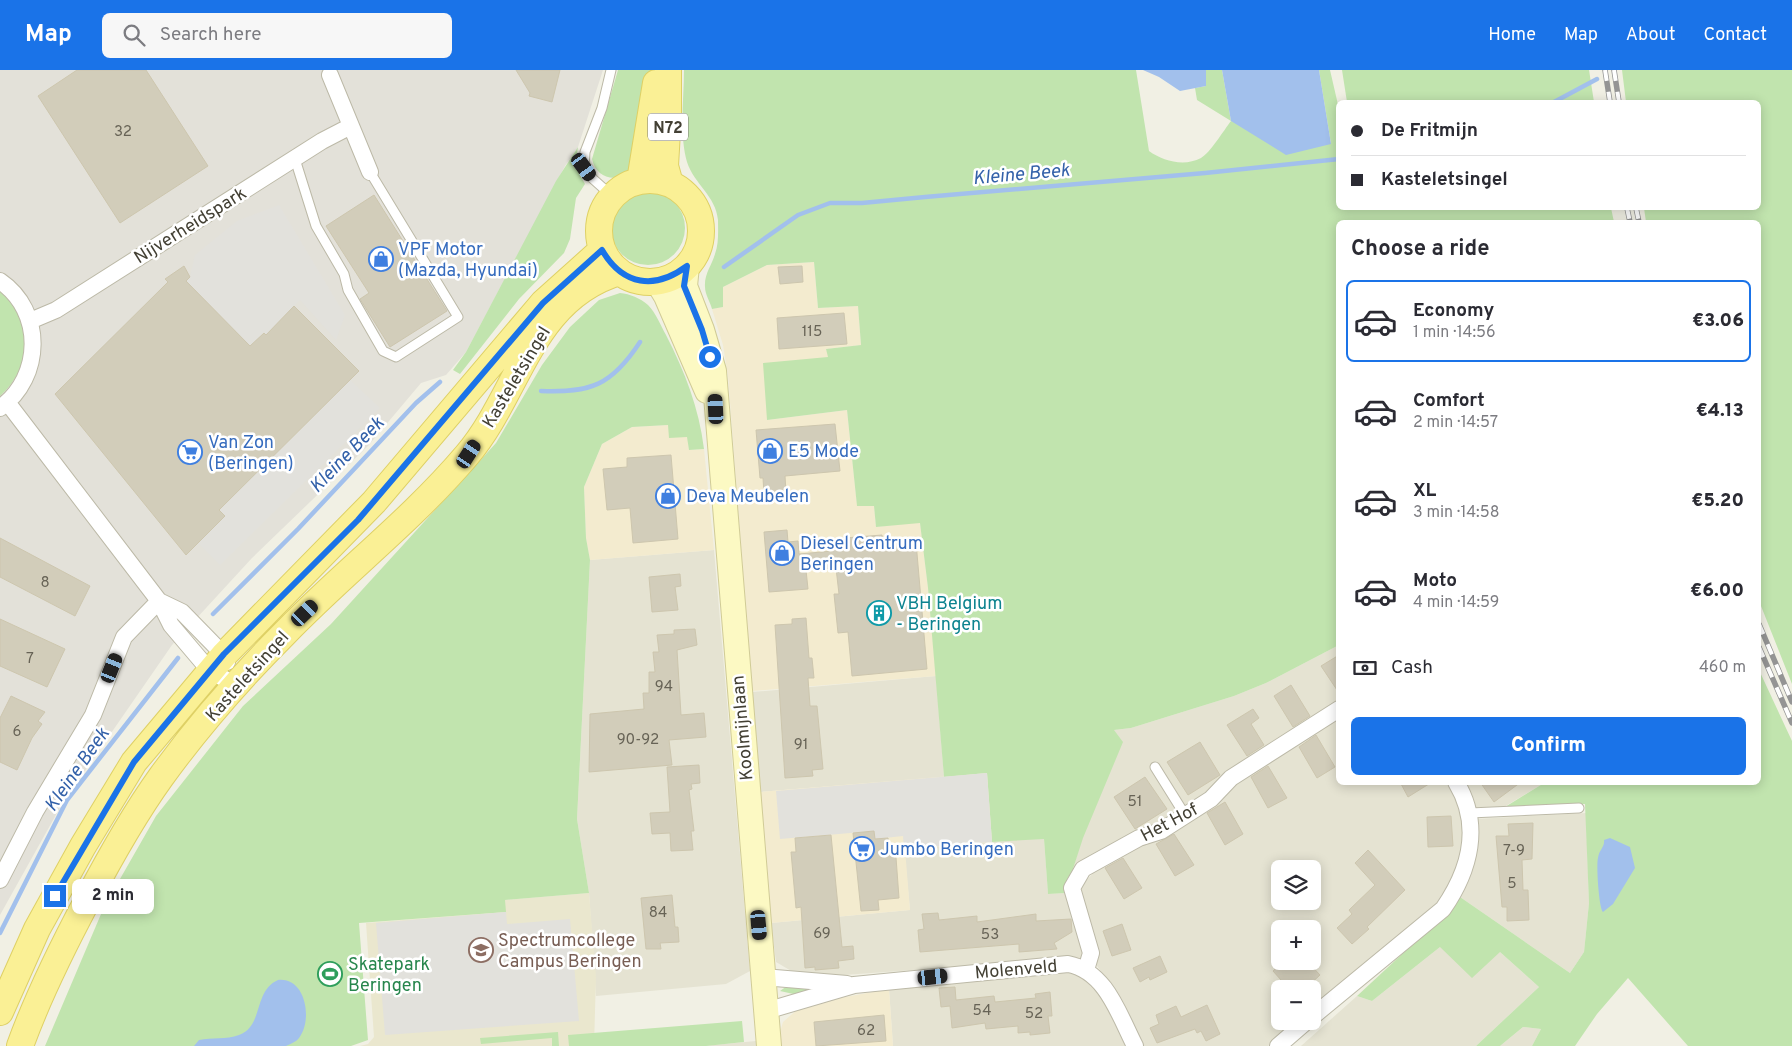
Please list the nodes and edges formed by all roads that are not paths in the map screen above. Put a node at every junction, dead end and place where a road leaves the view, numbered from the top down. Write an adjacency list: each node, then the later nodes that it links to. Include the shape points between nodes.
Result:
1 (611, 70): 10 (lane, via 602,108 585,152 584,167)
2 (659, 70): 8 (main road, N72)
3 (668, 70): 9 (main road, N72, via 664,166)
4 (330, 75): 5 (street)
5 (349, 127): 6 (street, Nijverheidspark); 7 (street)
6 (295, 159): 7 (lane, via 316,226 344,274 348,290 384,351 396,357 458,317); 16 (street, Nijverheidspark, via 56,310)
7 (370, 172)
8 (640, 181): 9 (main road); 10 (main road, via 625,186)
9 (670, 184): 12 (main road, via 694,205 700,221 696,253)
10 (612, 196): 11 (main road, via 602,213 598,231)
11 (602, 250): 13 (main road); 20 (main road, Kasteletsingel, via 543,303 358,520)
12 (687, 266): 15 (main road); 18 (street, Koolmijnlaan, via 684,286 714,371)
13 (619, 272): 15 (main road, via 637,280); 21 (main road, Kasteletsingel, via 603,276 584,288 557,312 530,346 469,454 411,515 285,632)
14 (0, 281): 16 (street, via 18,297)
15 (657, 282): 18 (street, Koolmijnlaan)
16 (30, 322): 17 (street, via 33,339 30,367 18,391)
17 (4, 405): 19 (street)
18 (716, 409): 30 (street, Koolmijnlaan)
19 (160, 601): 20 (street, via 182,612); 28 (street, via 124,637 93,715 35,812)
20 (217, 663): 21 (street); 33 (main road, Kasteletsingel, via 134,762 37,929)
21 (236, 685): 36 (main road, Kasteletsingel, via 161,777 108,860 64,944)
22 (1336, 711): 27 (street, Het Hof, via 1231,778 1212,799)
23 (1156, 768): 27 (lane)
24 (1457, 785): 26 (street)
25 (1579, 808): 26 (lane)
26 (1470, 814): 32 (street, via 1471,848 1461,880 1443,909)
27 (1185, 815): 29 (street, Het Hof, via 1161,831 1139,838 1083,869 1072,888 1091,953)
28 (0, 880)
29 (1086, 970): 31 (street, Molenveld, via 1068,964 1052,965); 38 (street, via 1104,987)
30 (763, 977): 31 (street); 34 (street, Koolmijnlaan)
31 (854, 985): 34 (street)
32 (1321, 1010)
33 (0, 1012)
34 (766, 1012): 37 (street, Koolmijnlaan)
35 (1297, 1030): 39 (street)
36 (20, 1046)
37 (769, 1046)
38 (1135, 1046)
39 (1278, 1046)

